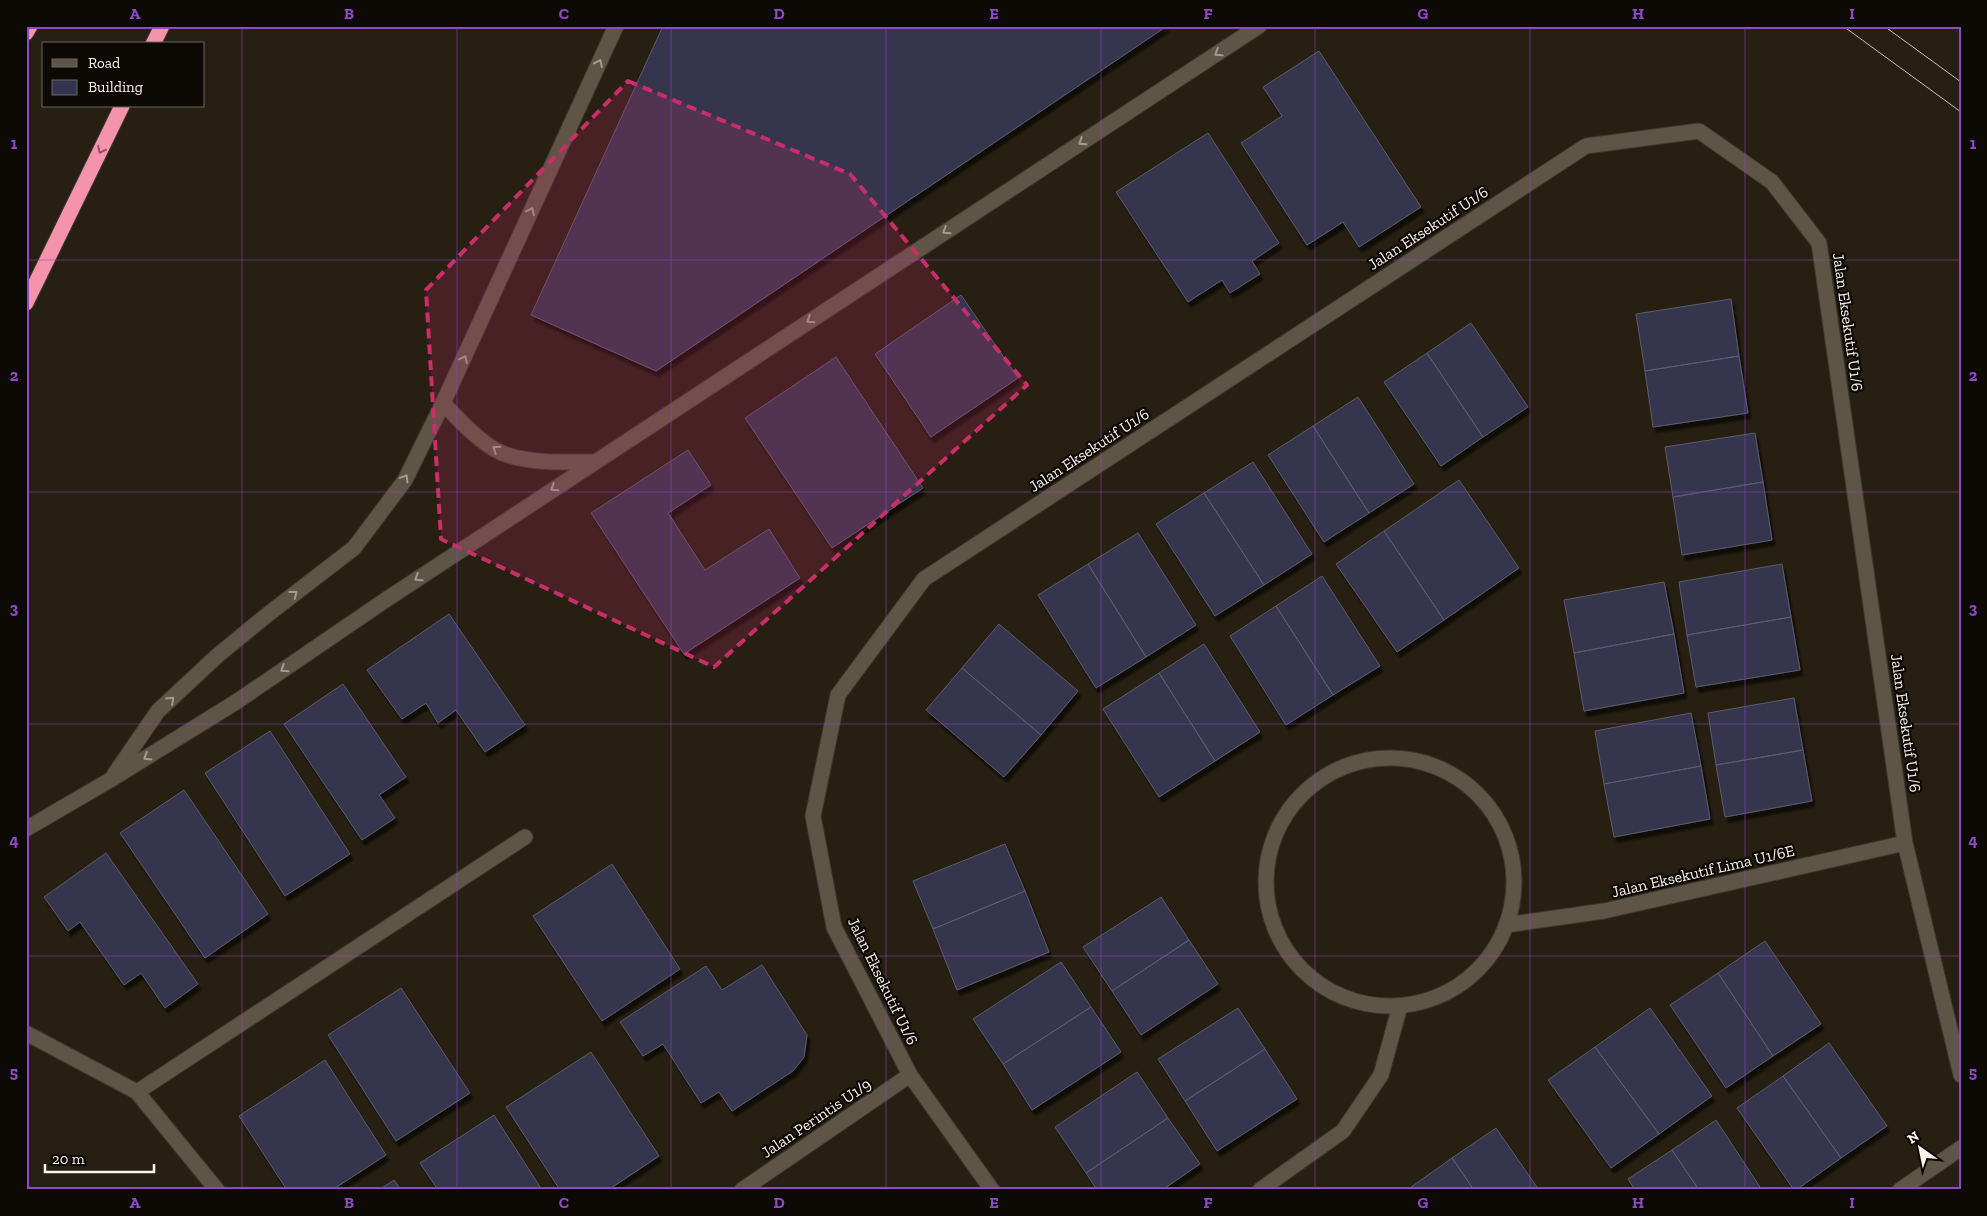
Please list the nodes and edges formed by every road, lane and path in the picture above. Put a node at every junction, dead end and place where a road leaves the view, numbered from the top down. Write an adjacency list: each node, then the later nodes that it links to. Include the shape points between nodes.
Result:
1 (30, 26): 5 (highway)
2 (162, 26): 6 (highway)
3 (616, 26): 9 (street, one-way to 3)
4 (1259, 26): 10 (street, one-way to 10)
5 (26, 33)
6 (154, 42)
7 (121, 108): 8 (highway, one-way to 8)
8 (26, 303)
9 (443, 403): 10 (street, one-way to 9, via 546,462 502,453 472,432); 11 (street, one-way to 9, via 158,711 217,656 354,548 406,480)
10 (595, 462): 11 (street, one-way to 11, via 236,702)
11 (110, 780): 12 (street)
12 (26, 829)
13 (525, 837): 20 (street)
14 (1905, 843): 15 (street, Jalan Eksekutif Lima U1/6E, via 1604,911); 18 (street, Jalan Eksekutif U1/6, via 1819,244 1772,182 1699,131 1586,146 924,579 838,695 813,816 834,927); 19 (street, Jalan Eksekutif U1/6)
15 (1506, 925): 16 (street, via 1490,956 1465,981 1434,998); 16 (street, via 1514,886 1510,847 1493,811 1465,782 1430,764 1390,757 1351,764 1315,782 1287,812 1270,847 1265,887 1273,927 1293,961 1323,988 1360,1002)
16 (1400, 1006): 25 (street, via 1381,1075 1343,1131)
17 (26, 1033): 20 (street)
18 (910, 1075): 23 (street, Jalan Perintis U1/9); 24 (street, Jalan Eksekutif U1/6)
19 (1961, 1075)
20 (137, 1092): 22 (street)
21 (1961, 1148): 26 (street)
22 (217, 1190)
23 (742, 1190)
24 (992, 1190)
25 (1260, 1190)
26 (1900, 1190)

